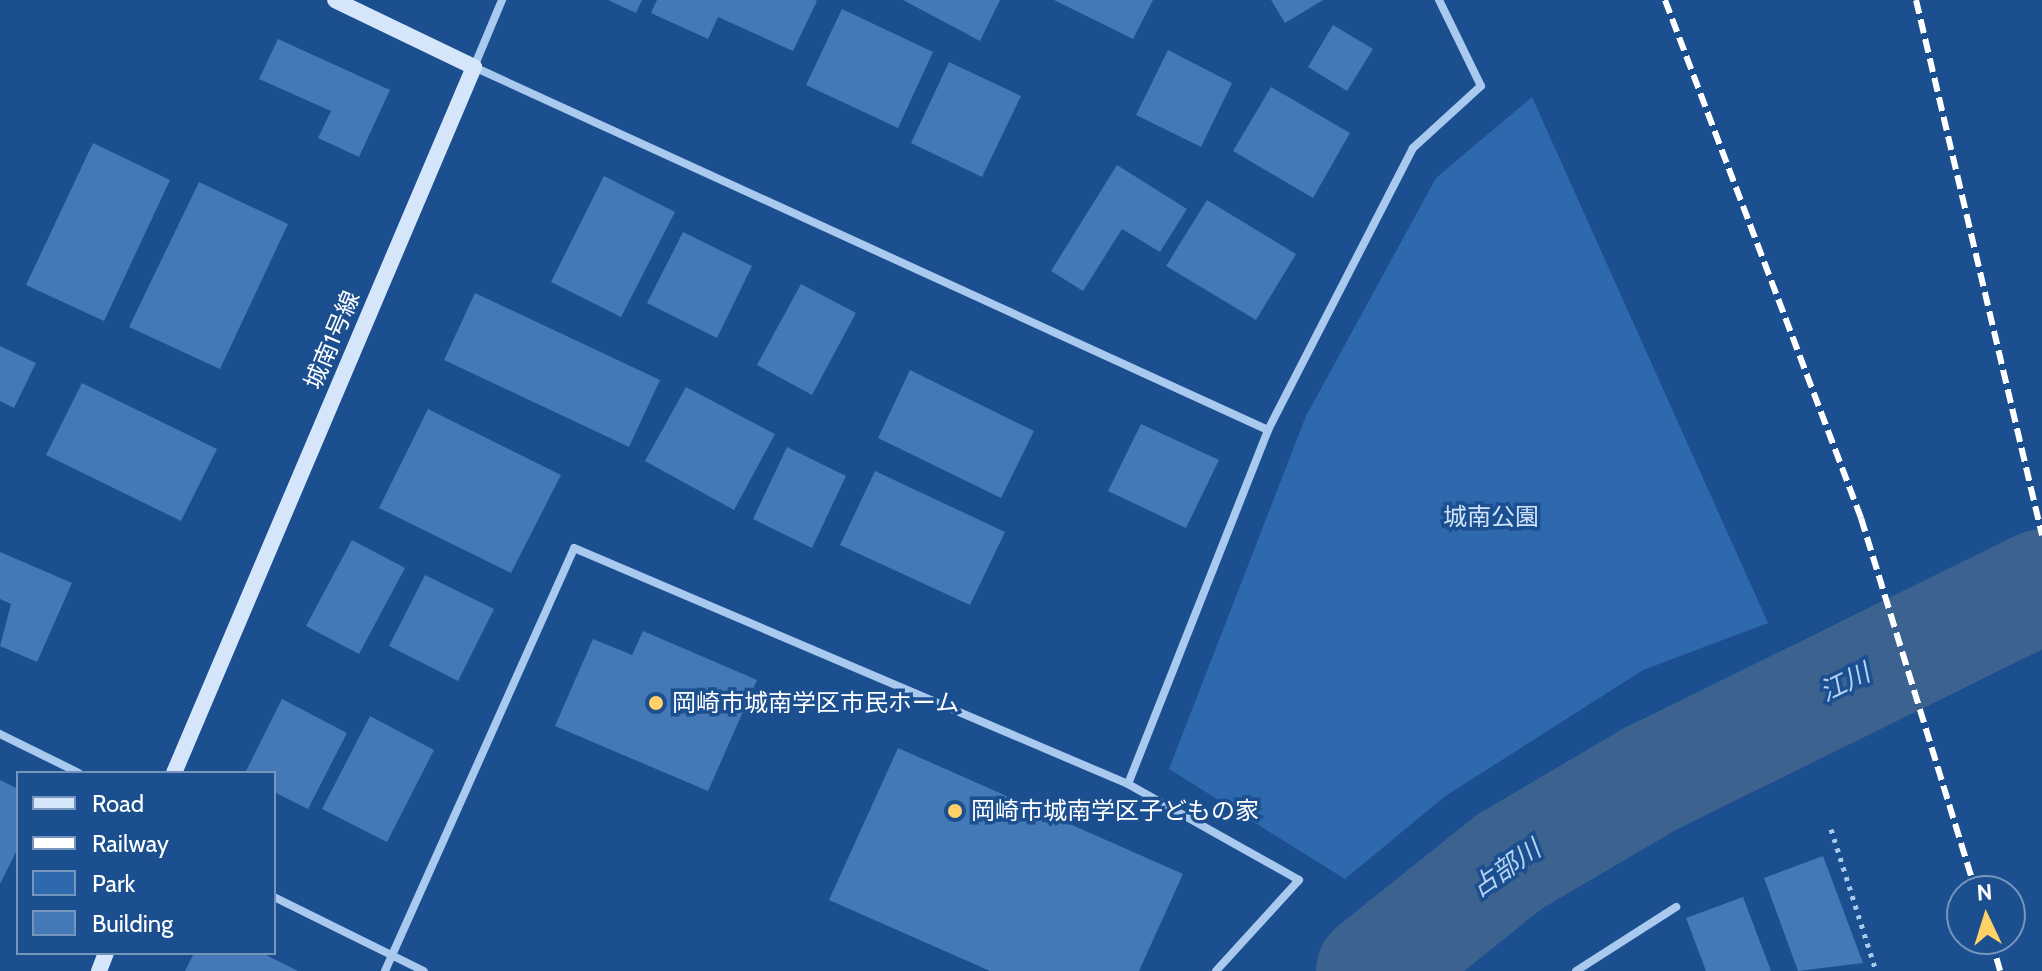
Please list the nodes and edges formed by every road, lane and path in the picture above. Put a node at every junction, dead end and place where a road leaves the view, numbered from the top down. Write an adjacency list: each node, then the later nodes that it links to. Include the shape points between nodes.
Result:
1 (335, 0): 4 (street)
2 (502, 0): 4 (street)
3 (1439, 0): 5 (street, via 1481,86 1413,148)
4 (474, 67): 5 (street); 8 (street, 城南1号線)
5 (1268, 430): 9 (street)
6 (0, 734): 7 (street)
7 (75, 771)
8 (175, 771)
9 (1128, 784): 13 (street, via 574,548); 16 (street, via 1299,880)
10 (1831, 829): 18 (path)
11 (276, 898): 13 (street)
12 (1676, 907): 17 (street)
13 (391, 956): 14 (street); 15 (street)
14 (385, 971)
15 (424, 971)
16 (1216, 971)
17 (1576, 971)
18 (1876, 971)

